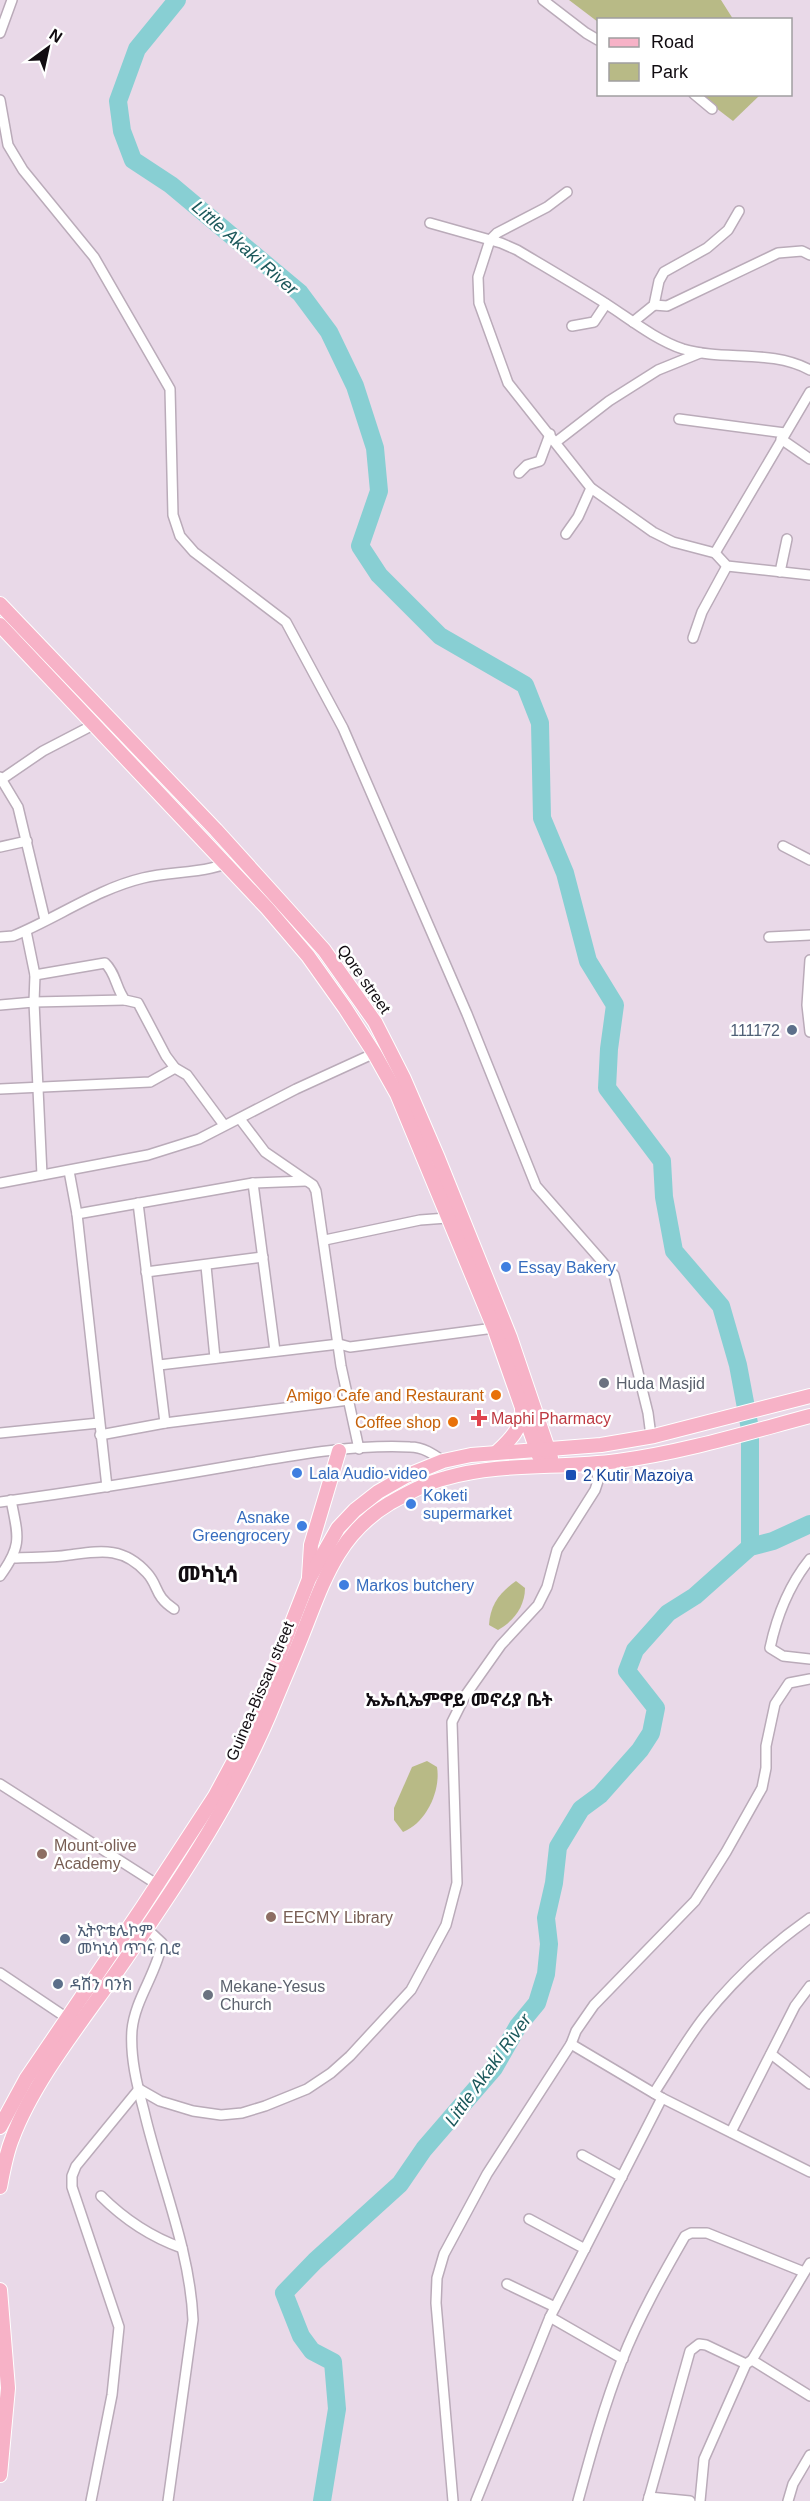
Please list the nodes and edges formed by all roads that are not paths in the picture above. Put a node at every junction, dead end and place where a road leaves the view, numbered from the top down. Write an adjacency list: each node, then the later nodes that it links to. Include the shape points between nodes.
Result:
1 (12, 0): 3 (street)
2 (543, 0): 4 (street)
3 (0, 33)
4 (597, 39)
5 (696, 96): 7 (street)
6 (0, 100): 87 (street, via 8,145 23,170 94,256 170,389 173,515 180,536 194,552 286,622 343,728 467,1014 536,1186 614,1275)
7 (712, 109)
8 (567, 192): 11 (street)
9 (739, 211): 14 (street, via 728,230 707,248 664,272)
10 (430, 223): 11 (street)
11 (490, 240): 13 (street, via 517,250); 22 (street, via 478,277 479,303 508,383)
12 (810, 255): 14 (street, via 802,251 778,253 667,306)
13 (606, 304): 15 (street); 16 (street, via 594,322)
14 (654, 305): 15 (street)
15 (633, 322): 17 (street, via 680,348)
16 (572, 326)
17 (700, 353): 18 (street, via 796,362); 22 (street, via 658,370)
18 (810, 370)
19 (810, 392): 21 (street)
20 (679, 419): 21 (street, via 733,424)
21 (783, 436): 23 (street); 28 (street)
22 (553, 438): 24 (street, via 540,461); 25 (street)
23 (810, 459)
24 (519, 473)
25 (591, 488): 26 (street); 28 (street, via 653,532 673,542)
26 (566, 534)
27 (787, 539): 30 (street)
28 (715, 553): 29 (street)
29 (727, 566): 30 (street); 34 (street)
30 (780, 572): 31 (street)
31 (810, 575)
32 (0, 604): 40 (main road, Qore street)
33 (0, 625): 35 (main road, Qore street)
34 (693, 638)
35 (94, 724): 36 (street); 42 (main road, Qore street)
36 (1, 778): 37 (street, via 18,807)
37 (27, 841): 39 (street); 43 (street)
38 (783, 846): 41 (street)
39 (0, 847)
40 (240, 856): 42 (street); 54 (main road, Qore street, via 324,951 375,1022)
41 (810, 860)
42 (227, 865): 43 (street, via 142,878); 55 (main road, Qore street, via 308,956)
43 (45, 920): 44 (street)
44 (26, 931): 46 (street); 49 (street)
45 (810, 935): 47 (street)
46 (0, 937)
47 (769, 937)
48 (810, 960): 53 (street)
49 (34, 975): 50 (street, via 105,963); 51 (street)
50 (125, 1000): 51 (street); 56 (street, via 138,1003)
51 (34, 1002): 52 (street); 57 (street)
52 (0, 1005)
53 (810, 1032)
54 (389, 1050): 55 (street); 82 (main road, Qore street, via 438,1158 510,1337)
55 (374, 1053): 59 (street); 68 (main road, Qore street, via 397,1094)
56 (175, 1068): 57 (street, via 150,1082); 60 (street, via 187,1075)
57 (38, 1087): 58 (street); 62 (street)
58 (0, 1089)
59 (240, 1119): 60 (street); 63 (street, via 265,1152)
60 (224, 1125): 61 (street, via 148,1155)
61 (69, 1171): 62 (street); 67 (street)
62 (42, 1176): 65 (street)
63 (306, 1181): 64 (street); 69 (street, via 316,1191)
64 (253, 1183): 66 (street); 70 (street)
65 (0, 1184)
66 (138, 1203): 67 (street); 72 (street)
67 (77, 1214): 83 (street)
68 (447, 1218): 69 (street); 73 (main road, Qore street)
69 (325, 1240): 74 (street)
70 (263, 1257): 71 (street); 75 (street)
71 (206, 1266): 72 (street); 76 (street)
72 (146, 1272): 77 (street)
73 (494, 1328): 74 (street, via 350,1347); 80 (main road, Qore street)
74 (339, 1344): 75 (street); 79 (street)
75 (275, 1351): 76 (street)
76 (215, 1358): 77 (street)
77 (159, 1365): 84 (street)
78 (810, 1396): 87 (main road)
79 (349, 1400): 84 (street); 89 (street)
80 (522, 1404): 90 (main road, Qore street); 92 (main road, via 523,1416 512,1437)
81 (810, 1416): 94 (main road, Guinea-Bissau street, via 716,1442)
82 (537, 1417): 88 (main road, via 554,1440); 90 (main road, Qore street)
83 (99, 1423): 85 (street); 86 (street)
84 (165, 1424): 86 (street)
85 (0, 1433)
86 (100, 1435): 96 (street)
87 (651, 1436): 88 (main road)
88 (573, 1447): 90 (main road)
89 (358, 1449): 91 (street); 93 (street, via 411,1447)
90 (543, 1450): 92 (main road); 95 (main road, Qore street)
91 (339, 1451): 96 (street); 102 (main road, via 311,1545)
92 (497, 1452): 93 (main road)
93 (443, 1461): 102 (main road, via 396,1481 355,1510 338,1528)
94 (596, 1463): 95 (main road, Guinea-Bissau street); 117 (street, via 595,1490 557,1550 538,1605 501,1645 452,1722 457,1883 446,1925 411,1990 331,2073 307,2089 265,2106 221,2115 193,2111)
95 (549, 1466): 109 (main road, Guinea-Bissau street, via 479,1471 416,1489 360,1526 340,1548 324,1577 260,1739 231,1796)
96 (107, 1487): 97 (street)
97 (11, 1500): 98 (street); 99 (street, via 18,1533)
98 (0, 1502)
99 (13, 1558): 101 (street); 103 (street, via 97,1550 118,1553 148,1573 157,1594)
100 (810, 1559): 104 (street, via 789,1592 770,1648 783,1656)
101 (0, 1576)
102 (309, 1579): 107 (main road, via 248,1735 215,1796)
103 (174, 1609)
104 (810, 1659)
105 (810, 1679): 114 (street, via 789,1683 775,1704 762,1788 695,1901 594,2005)
106 (0, 1784): 107 (street)
107 (158, 1885): 112 (main road)
108 (810, 1918): 118 (street, via 756,1959 704,2017)
109 (147, 1929): 113 (main road, Guinea-Bissau street); 117 (street, via 162,1943 132,2027)
110 (0, 1973): 112 (street)
111 (810, 1986): 115 (street, via 795,2006)
112 (67, 2018): 113 (street); 119 (main road, via 13,2100)
113 (80, 2026): 124 (main road, Guinea-Bissau street, via 25,2109 7,2154)
114 (571, 2044): 118 (street); 143 (street, via 487,2174 444,2254 437,2278)
115 (771, 2054): 116 (street); 120 (street)
116 (810, 2084)
117 (138, 2090): 127 (street); 141 (street, via 72,2175 72,2187 119,2327 112,2395)
118 (658, 2096): 120 (street); 123 (street)
119 (0, 2127)
120 (731, 2132): 122 (street)
121 (582, 2154): 123 (street)
122 (810, 2172)
123 (622, 2177): 128 (street)
124 (0, 2187)
125 (100, 2196): 127 (street, via 129,2221)
126 (529, 2219): 128 (street)
127 (182, 2248): 142 (street, via 193,2320)
128 (585, 2249): 133 (street)
129 (810, 2263): 130 (street)
130 (804, 2272): 135 (street, via 707,2233 691,2233 685,2236 664,2273); 136 (street)
131 (507, 2284): 133 (street)
132 (0, 2290): 139 (main road, via 8,2388)
133 (555, 2307): 134 (street)
134 (550, 2317): 135 (street); 144 (street)
135 (623, 2360): 145 (street, via 593,2442)
136 (749, 2362): 137 (street); 140 (street, via 706,2345 699,2344 690,2351); 147 (street, via 704,2459)
137 (810, 2396)
138 (810, 2455): 148 (street)
139 (0, 2475)
140 (649, 2499): 146 (street)
141 (91, 2501)
142 (168, 2501)
143 (453, 2501)
144 (477, 2501)
145 (578, 2501)
146 (690, 2501)
147 (700, 2501)
148 (788, 2501)

